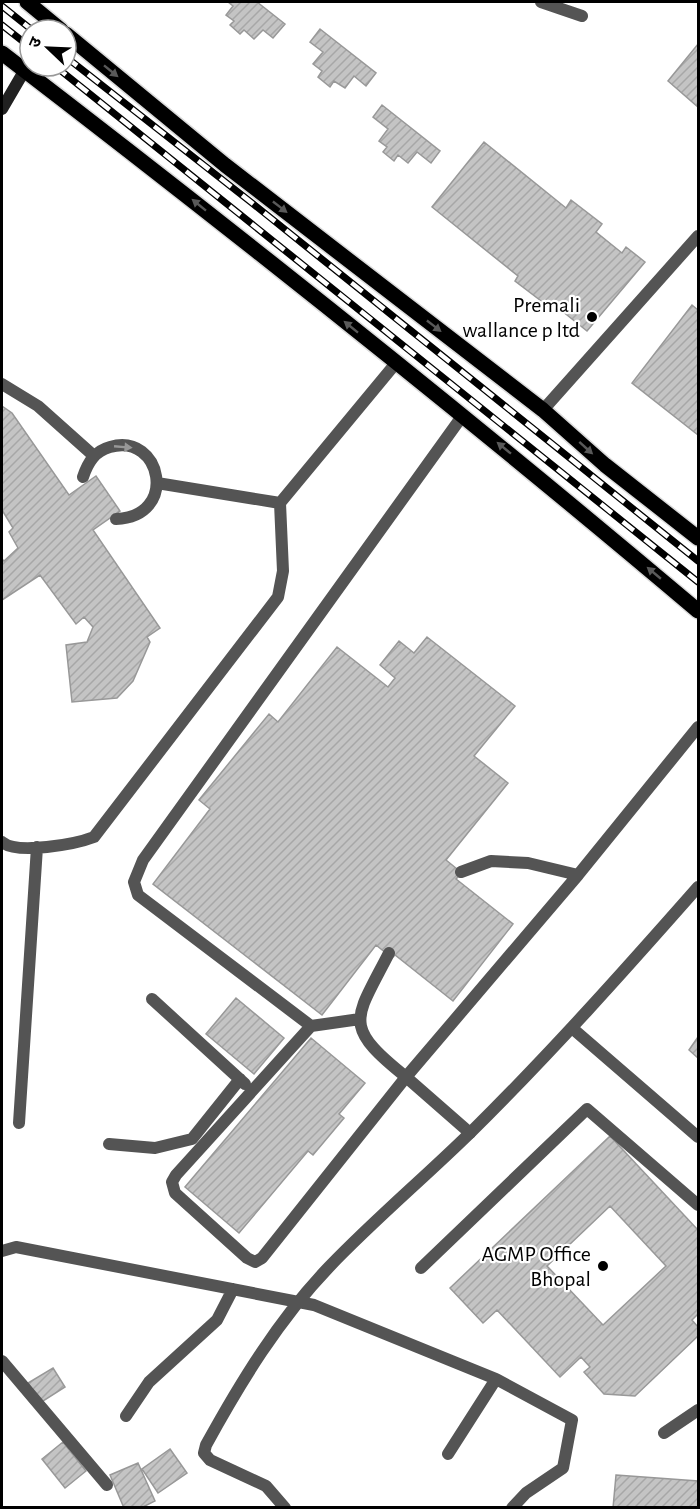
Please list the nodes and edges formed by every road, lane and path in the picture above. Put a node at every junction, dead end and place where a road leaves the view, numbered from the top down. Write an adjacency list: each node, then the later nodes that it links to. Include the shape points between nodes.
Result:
1 (29, 2): 4 (main road)
2 (541, 2): 3 (street)
3 (582, 16)
4 (46, 18)
5 (78, 46): 14 (main road, one-way to 14)
6 (2, 53): 7 (main road)
7 (18, 61)
8 (19, 78): 10 (street)
9 (43, 78): 12 (main road, one-way to 9)
10 (2, 108)
11 (699, 236): 14 (street)
12 (396, 363): 15 (main road); 19 (street)
13 (2, 384): 16 (street, via 38,406)
14 (543, 410): 21 (main road, one-way to 21, via 605,465)
15 (463, 415): 22 (main road, one-way to 15); 32 (street, via 143,860 134,882 138,895)
16 (94, 456): 17 (street); 18 (street, one-way to 18, via 104,448 129,446 150,459)
17 (83, 477)
18 (157, 483): 19 (street); 20 (street, via 148,506 138,514)
19 (280, 503): 25 (street, via 283,571 278,597 94,837 74,844)
20 (116, 519)
21 (699, 538)
22 (699, 611)
23 (699, 727): 27 (street)
24 (2, 842): 25 (street, via 6,846)
25 (37, 847): 37 (street)
26 (461, 872): 27 (street, via 491,861 528,863)
27 (578, 876): 34 (street)
28 (699, 887): 33 (street)
29 (389, 953): 31 (street, via 360,1009)
30 (152, 999): 35 (street)
31 (360, 1019): 32 (street); 34 (street, via 360,1032 378,1055)
32 (311, 1026): 36 (street)
33 (572, 1028): 38 (street); 39 (street)
34 (406, 1077): 36 (street, via 255,1262 175,1193 172,1182); 38 (street)
35 (240, 1079): 36 (street); 40 (street, via 192,1139 154,1148)
36 (253, 1091)
37 (19, 1123)
38 (470, 1133): 46 (street, via 329,1268)
39 (699, 1137)
40 (109, 1144)
41 (699, 1186): 42 (street)
42 (695, 1201): 44 (street, via 587,1109)
43 (2, 1251): 45 (street, via 16,1247)
44 (421, 1268)
45 (233, 1289): 46 (street); 50 (street, via 217,1320 149,1382)
46 (299, 1302): 48 (street); 54 (street, via 235,1393 204,1453 210,1460 266,1486)
47 (2, 1361): 53 (street)
48 (496, 1379): 52 (street); 55 (street, via 572,1420 563,1468 526,1493)
49 (699, 1410): 51 (street)
50 (126, 1416)
51 (664, 1433)
52 (448, 1454)
53 (106, 1485)
54 (285, 1508)
55 (512, 1508)

